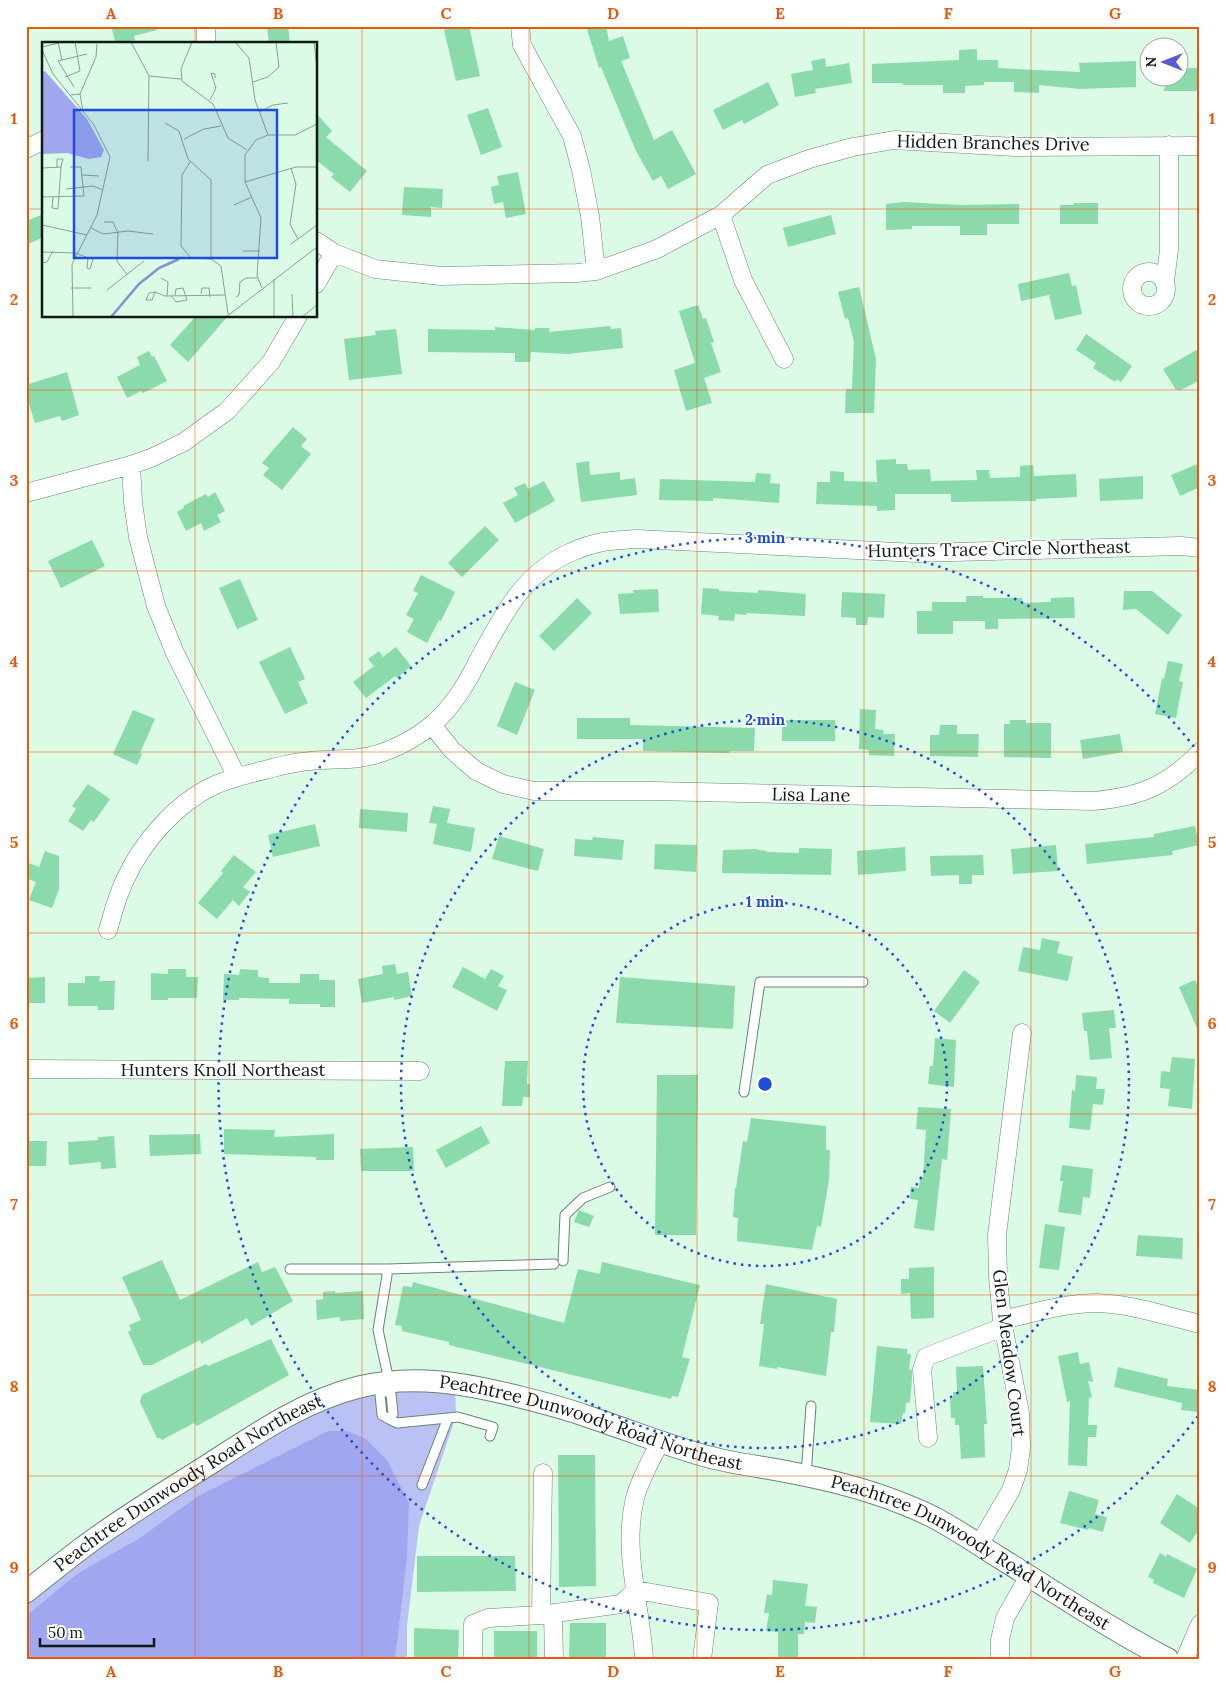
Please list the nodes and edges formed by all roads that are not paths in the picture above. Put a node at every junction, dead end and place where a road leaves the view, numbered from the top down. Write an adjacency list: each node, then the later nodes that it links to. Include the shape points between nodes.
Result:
1 (206, 26): 3 (street)
2 (520, 26): 11 (street, via 522,45 572,136 590,216)
3 (206, 42)
4 (42, 141): 7 (street)
5 (1169, 145): 6 (street, Hidden Branches Drive); 8 (street, Hidden Branches Drive, via 1015,147 894,140 808,159 767,175); 13 (street, via 1169,250)
6 (1200, 146)
7 (26, 149)
8 (721, 215): 11 (street, Hidden Branches Drive, via 657,249); 15 (street, via 743,280)
9 (318, 242): 10 (street, Hidden Branches Drive)
10 (334, 253): 11 (street, Hidden Branches Drive, via 376,269 441,276); 12 (street)
11 (596, 271)
12 (318, 281)
13 (1165, 281)
14 (297, 318): 16 (street, via 271,362 227,411 184,442)
15 (784, 359)
16 (131, 465): 17 (street); 21 (street, via 138,537 156,606 175,653)
17 (26, 494)
18 (1200, 548): 19 (street, Hunters Trace Circle Northeast, via 917,553 637,539 602,542 559,558 524,586 506,610 462,691)
19 (432, 724): 20 (street, Lisa Lane, via 452,750 476,771 503,784 534,791 1093,801 1122,798 1155,787 1182,770); 21 (street, Hunters Trace Circle Northeast, via 404,743 374,755 296,762)
20 (1200, 752)
21 (237, 777): 22 (street, Hunters Trace Circle Northeast, via 192,799 153,836 125,878)
22 (108, 930)
23 (863, 982): 27 (lane, via 760,982)
24 (1022, 1033): 33 (street, Glen Meadow Court, via 997,1235)
25 (26, 1069): 26 (street, Hunters Knoll Northeast)
26 (420, 1070)
27 (744, 1092)
28 (610, 1187): 29 (lane, via 583,1198 565,1215)
29 (563, 1261)
30 (554, 1264): 32 (lane)
31 (290, 1270): 32 (lane)
32 (388, 1270): 35 (lane, via 378,1330)
33 (1002, 1324): 34 (street, via 1060,1306 1097,1303 1132,1307); 39 (street, via 926,1357 922,1370); 44 (street, Glen Meadow Court, via 1020,1413 1021,1448 1011,1490)
34 (1200, 1324)
35 (387, 1386): 37 (lane, via 380,1394 382,1415 389,1420 397,1423); 40 (street, Peachtree Dunwoody Road Northeast, via 419,1380 477,1386 587,1416); 47 (street, Peachtree Dunwoody Road Northeast, via 360,1387 333,1395 273,1423 119,1522)
36 (811, 1406): 42 (lane)
37 (448, 1418): 38 (lane, via 458,1417 493,1427); 43 (lane)
38 (490, 1436)
39 (928, 1438)
40 (660, 1442): 42 (street, Peachtree Dunwoody Road Northeast, via 713,1458); 46 (street, via 635,1498 631,1551)
41 (543, 1473): 48 (street)
42 (806, 1475): 44 (street, Peachtree Dunwoody Road Northeast, via 901,1502)
43 (422, 1486)
44 (979, 1545): 45 (street, Peachtree Dunwoody Road Northeast)
45 (1029, 1576): 54 (street, via 1005,1618); 55 (street, Peachtree Dunwoody Road Northeast)
46 (636, 1590): 48 (street, via 621,1604); 52 (street); 53 (street, via 709,1603)
47 (26, 1592)
48 (547, 1615): 50 (street, via 488,1618 473,1624); 51 (street)
49 (1200, 1624): 56 (street)
50 (473, 1659)
51 (554, 1659)
52 (644, 1659)
53 (702, 1659)
54 (1000, 1659)
55 (1168, 1659)
56 (1186, 1659)

